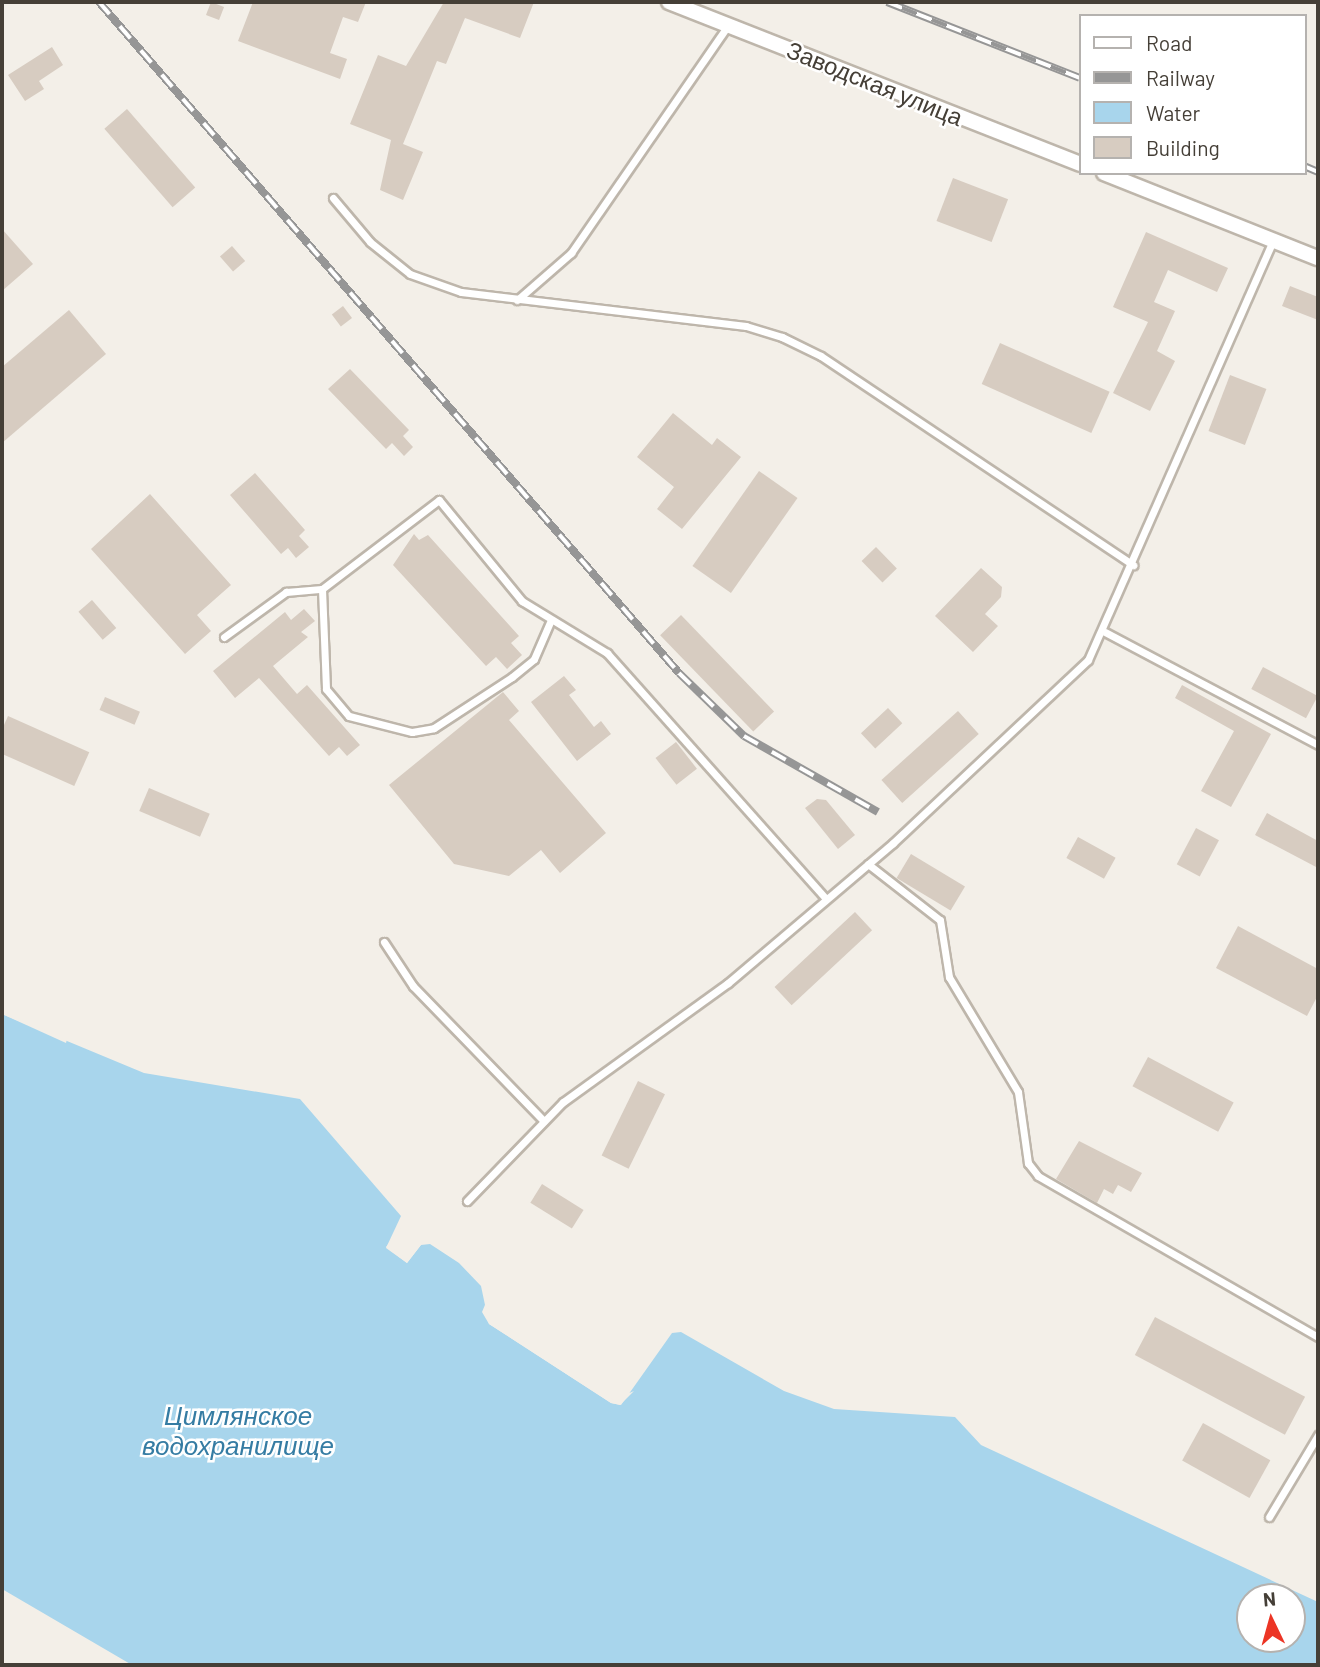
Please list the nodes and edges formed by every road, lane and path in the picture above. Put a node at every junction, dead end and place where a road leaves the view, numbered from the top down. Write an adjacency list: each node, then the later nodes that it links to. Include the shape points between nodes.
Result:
1 (669, 2): 2 (street, Заводская улица)
2 (729, 25): 3 (street, Заводская улица); 8 (lane, via 571,253)
3 (1078, 163)
4 (1109, 175): 6 (street)
5 (333, 198): 8 (lane, via 370,242 410,274 460,292)
6 (1273, 240): 7 (street); 9 (lane)
7 (1318, 258)
8 (517, 300): 9 (lane, via 746,326 782,337 821,356)
9 (1133, 565): 12 (lane)
10 (322, 589): 11 (lane, via 439,500 522,601); 11 (lane, via 326,689 349,716 412,732 433,728 512,677 534,659); 13 (lane, via 286,592)
11 (550, 622): 16 (lane, via 607,653)
12 (1104, 632): 14 (lane); 15 (lane, via 1062,689)
13 (224, 637)
14 (1318, 745)
15 (868, 864): 16 (lane); 20 (lane, via 940,920 949,977 1018,1092 1028,1163 1038,1176)
16 (826, 900): 18 (lane, via 728,983)
17 (384, 943): 18 (lane, via 413,986)
18 (544, 1121): 19 (lane)
19 (467, 1201)
20 (1318, 1337)
21 (1318, 1435): 22 (lane)
22 (1269, 1517)

